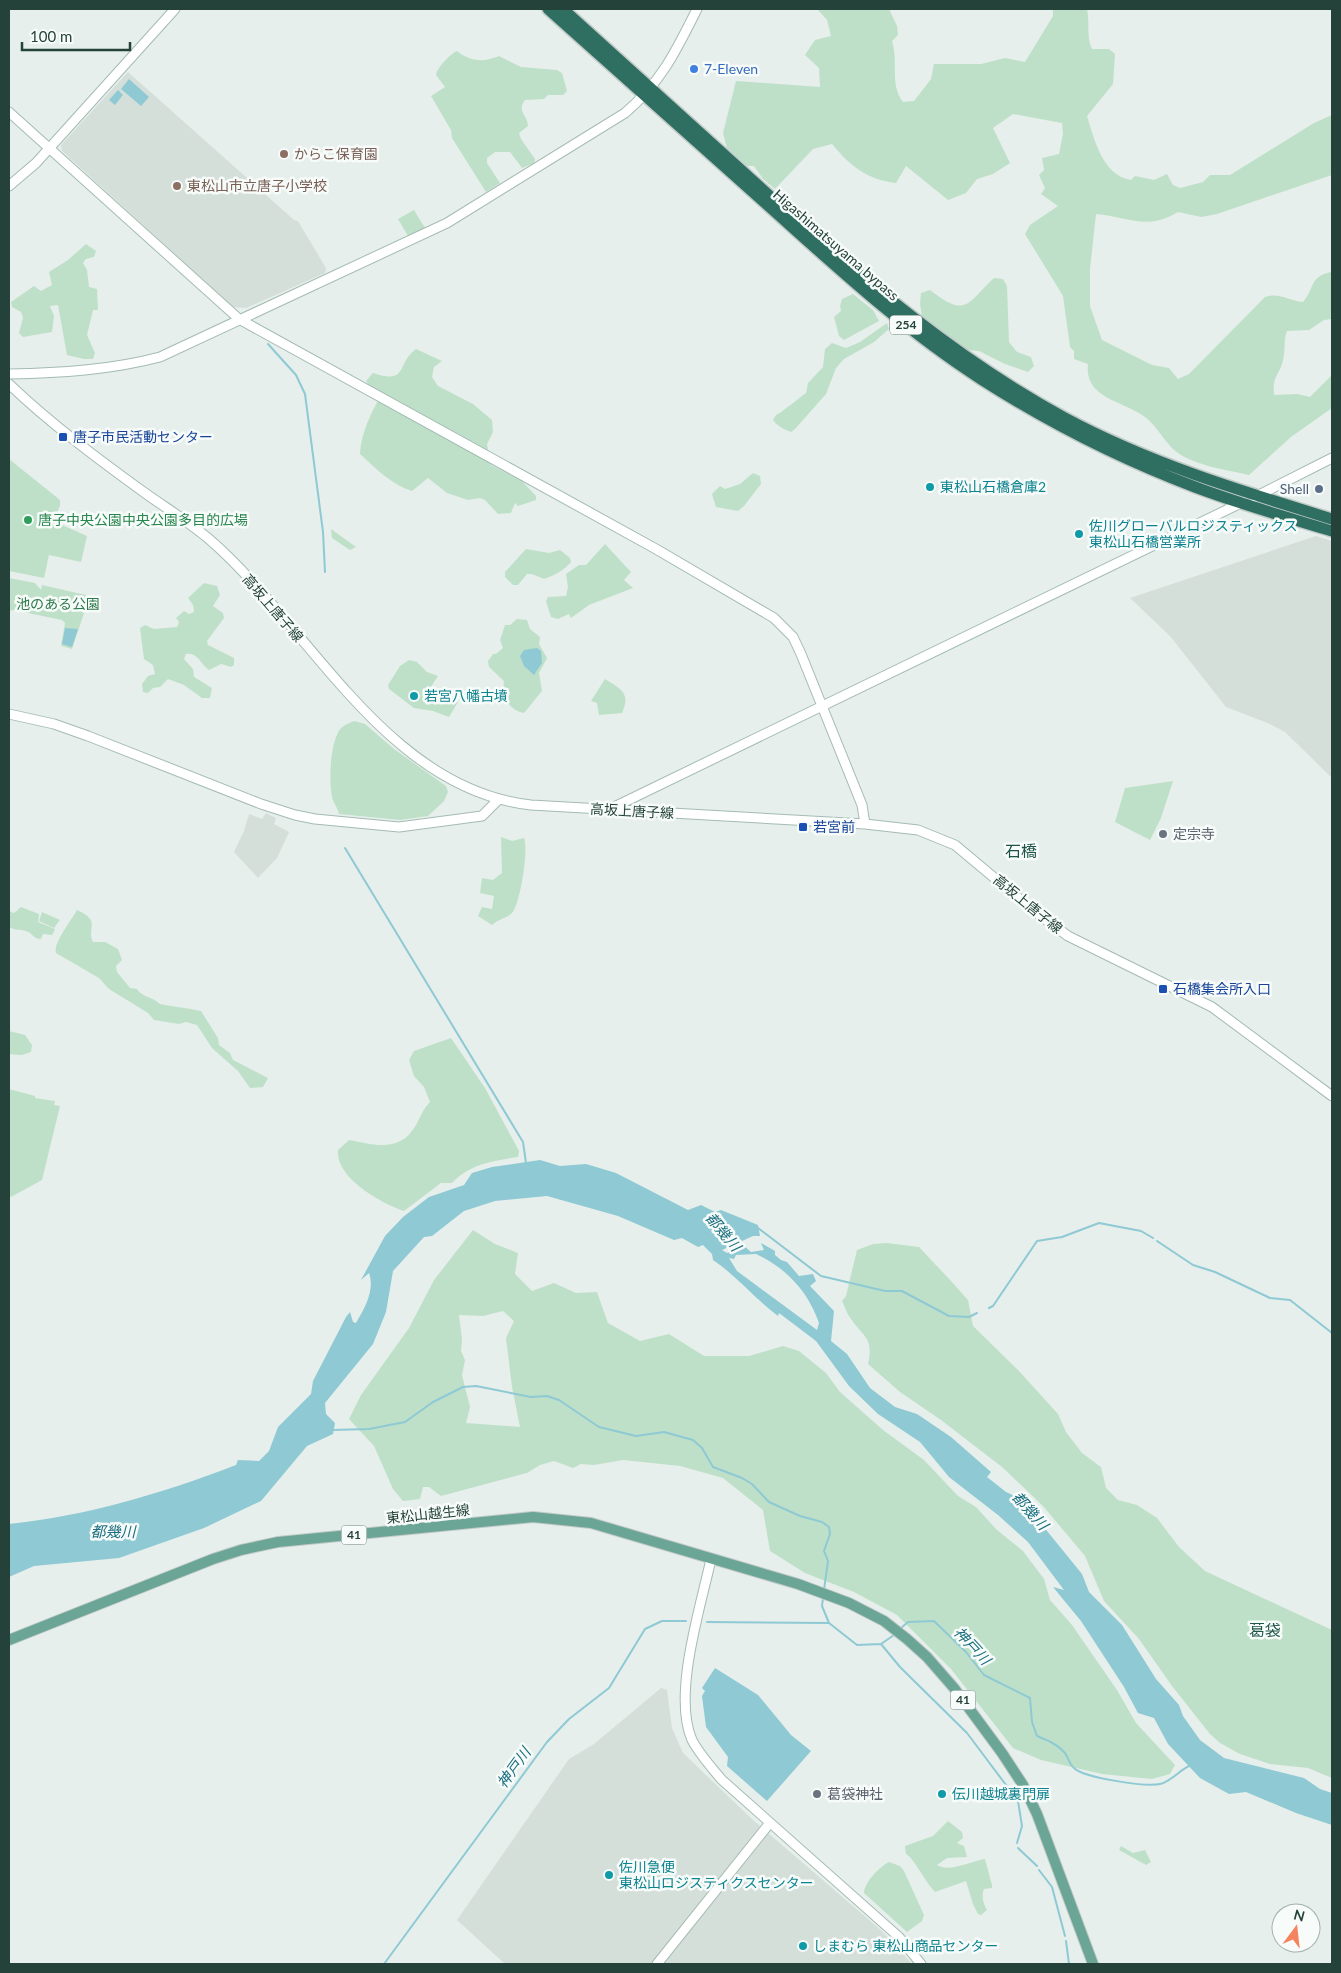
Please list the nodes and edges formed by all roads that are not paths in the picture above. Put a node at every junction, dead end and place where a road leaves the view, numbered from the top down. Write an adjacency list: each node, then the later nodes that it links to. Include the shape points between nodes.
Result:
1 (175, 9): 7 (street)
2 (548, 9): 5 (highway, Higashimatsuyama bypass / 254)
3 (563, 9): 5 (highway, Higashimatsuyama bypass / 254)
4 (697, 9): 5 (street, via 668,64)
5 (648, 92): 9 (street, via 625,112 447,223); 13 (highway, Higashimatsuyama bypass / 254, via 859,276 945,343 1027,397 1101,436 1188,473); 14 (highway, Higashimatsuyama bypass / 254, via 861,289 942,353 1024,405 1093,442 1192,486)
6 (9, 112): 7 (street)
7 (49, 149): 8 (street); 9 (street)
8 (9, 186)
9 (239, 319): 10 (street, via 160,357 138,363); 17 (street, via 656,549 774,618 793,637)
10 (9, 374)
11 (9, 384): 19 (street, 高坂上唐子線, via 62,431 210,540 251,582 356,703 392,737 464,786)
12 (1332, 458): 13 (street)
13 (1257, 496): 14 (street); 15 (highway, Higashimatsuyama bypass / 254)
14 (1241, 503): 16 (highway, Higashimatsuyama bypass / 254); 17 (street)
15 (1332, 520)
16 (1332, 531)
17 (823, 706): 20 (street); 21 (street, via 862,805)
18 (9, 714): 19 (street, via 88,736 295,815 399,827 482,816)
19 (498, 800): 20 (street, 高坂上唐子線, via 532,806)
20 (609, 809): 21 (street, 高坂上唐子線)
21 (865, 824): 22 (street, 高坂上唐子線, via 918,830 955,844 1068,936 1212,1007)
22 (1332, 1096)
23 (712, 1559): 24 (main road, 東松山越生線 / 41, via 591,1523 533,1517 278,1542 213,1559); 25 (street, via 685,1690 688,1728 702,1756 722,1780); 28 (main road, 41, via 850,1602 884,1621 927,1657 1002,1753 1031,1800)
24 (9, 1640)
25 (769, 1824): 26 (street); 27 (street, via 898,1937)
26 (657, 1964)
27 (921, 1964)
28 (1093, 1964)

